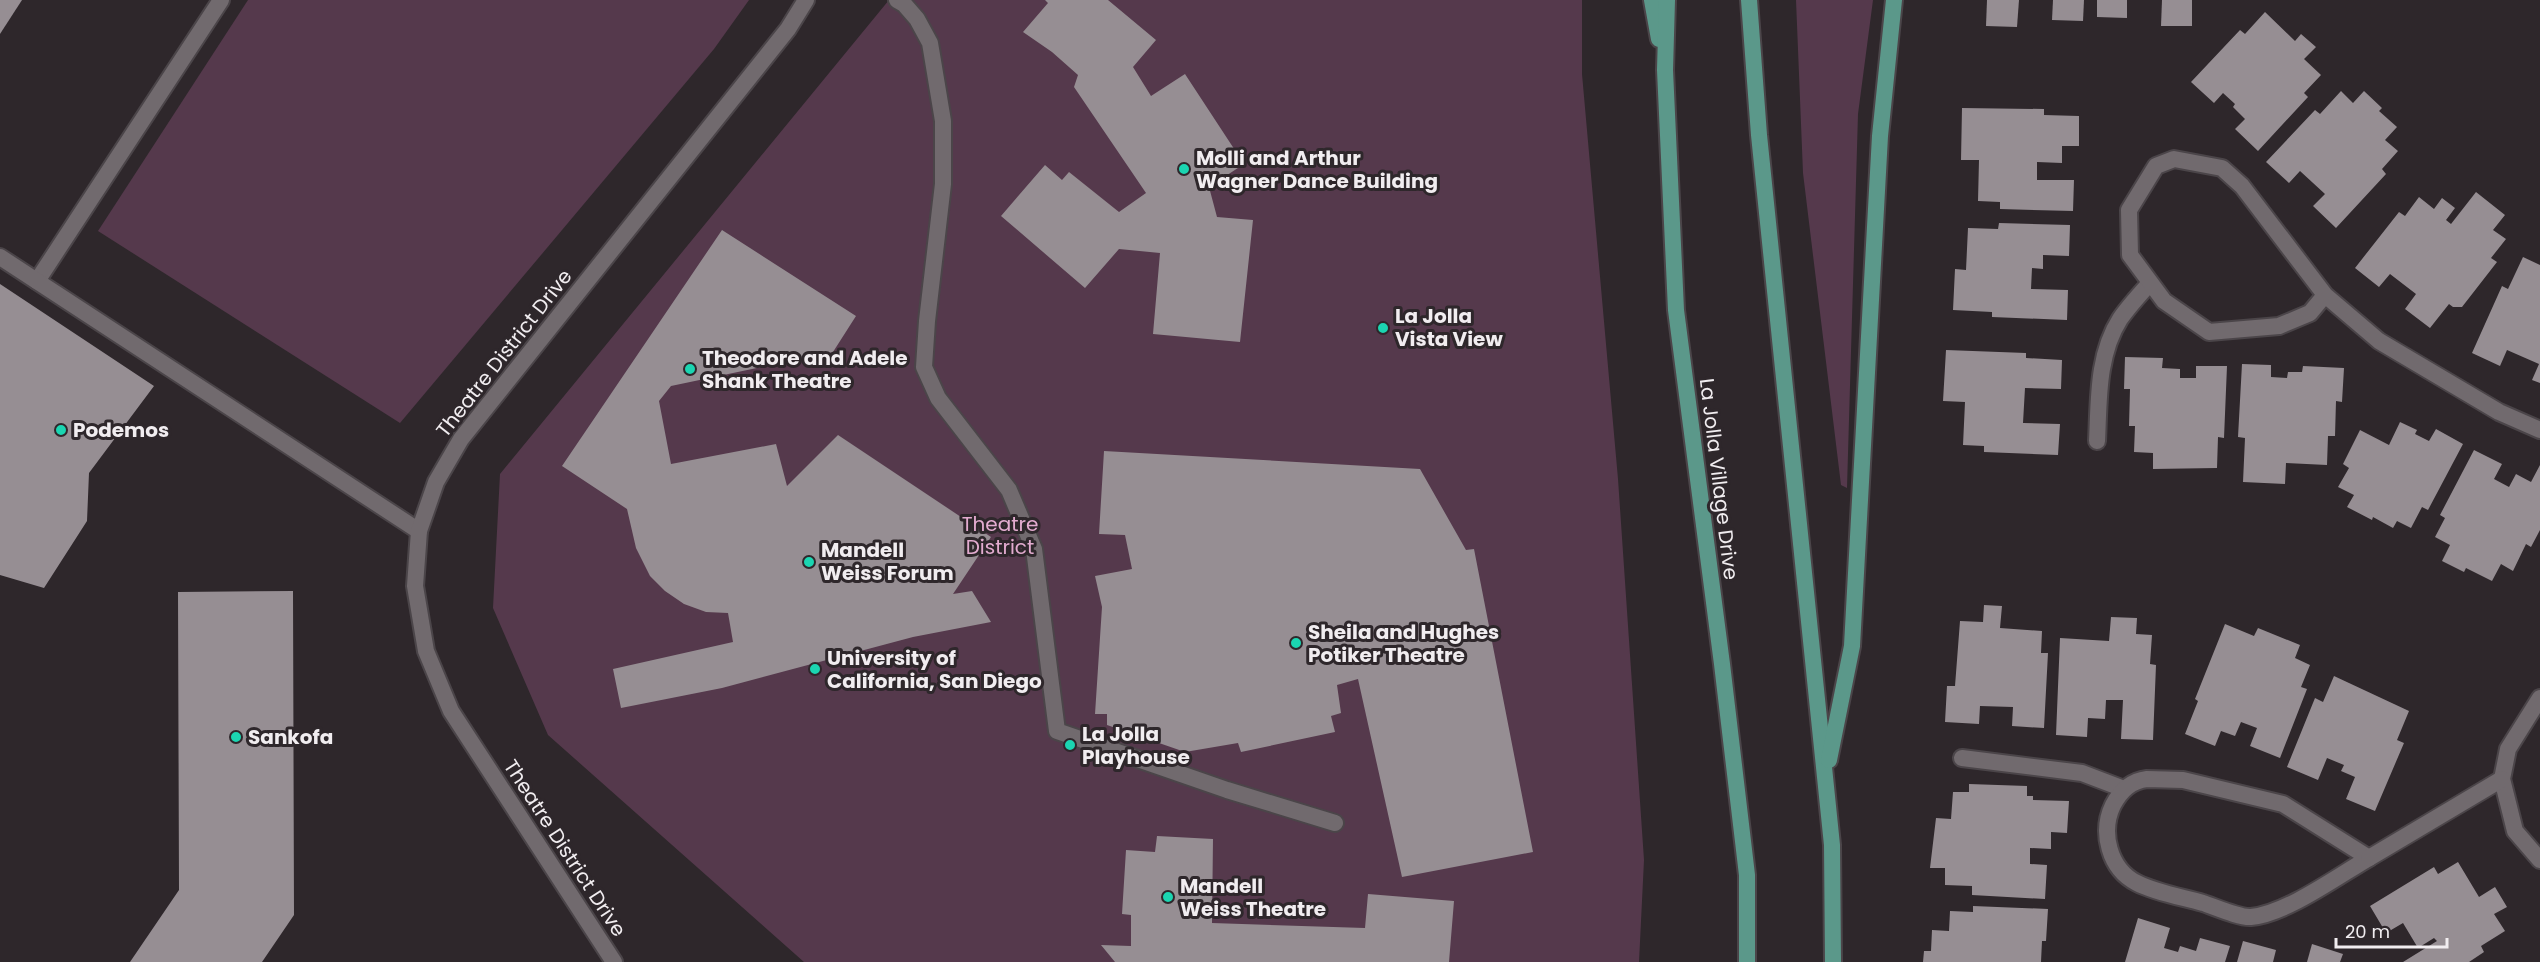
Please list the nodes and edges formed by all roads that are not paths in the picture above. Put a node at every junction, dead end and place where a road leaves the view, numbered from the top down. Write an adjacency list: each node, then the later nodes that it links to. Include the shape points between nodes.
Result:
1 (221, 0): 10 (street)
2 (806, 0): 15 (street, Theatre District Drive, via 788,29 460,439 436,482)
3 (897, 0): 21 (street, via 917,19 930,43 944,121 943,184 924,367 938,398 1009,490 1034,549 1057,731)
4 (1652, 0): 8 (main road)
5 (1667, 0): 8 (main road, La Jolla Village Drive)
6 (1749, 0): 18 (main road, via 1759,135)
7 (1894, 0): 18 (main road, via 1880,136 1852,646)
8 (1665, 70): 25 (main road, La Jolla Village Drive, via 1676,310 1745,852)
9 (0, 257): 10 (street)
10 (37, 281): 15 (street)
11 (2150, 283): 12 (street, via 2164,301 2209,332 2278,326 2310,313); 12 (street, via 2130,255 2129,210 2156,166 2174,159 2222,168 2242,186); 14 (street, via 2120,319 2108,343 2100,380)
12 (2325, 295): 13 (street, via 2379,341 2499,412)
13 (2540, 430)
14 (2097, 441)
15 (419, 531): 24 (street, Theatre District Drive, via 415,586 422,629 426,651 451,711)
16 (2540, 698): 19 (street, via 2508,750)
17 (1962, 758): 20 (street, via 2082,773)
18 (1826, 779): 26 (main road, via 1832,845)
19 (2502, 779): 22 (street); 23 (street, via 2515,831)
20 (2124, 789): 22 (street, via 2137,780 2182,780 2283,804); 22 (street, via 2109,814 2106,829 2109,852 2120,868 2136,883 2250,917 2285,907)
21 (1335, 823)
22 (2369, 858)
23 (2540, 860)
24 (614, 962)
25 (1747, 962)
26 (1833, 962)

